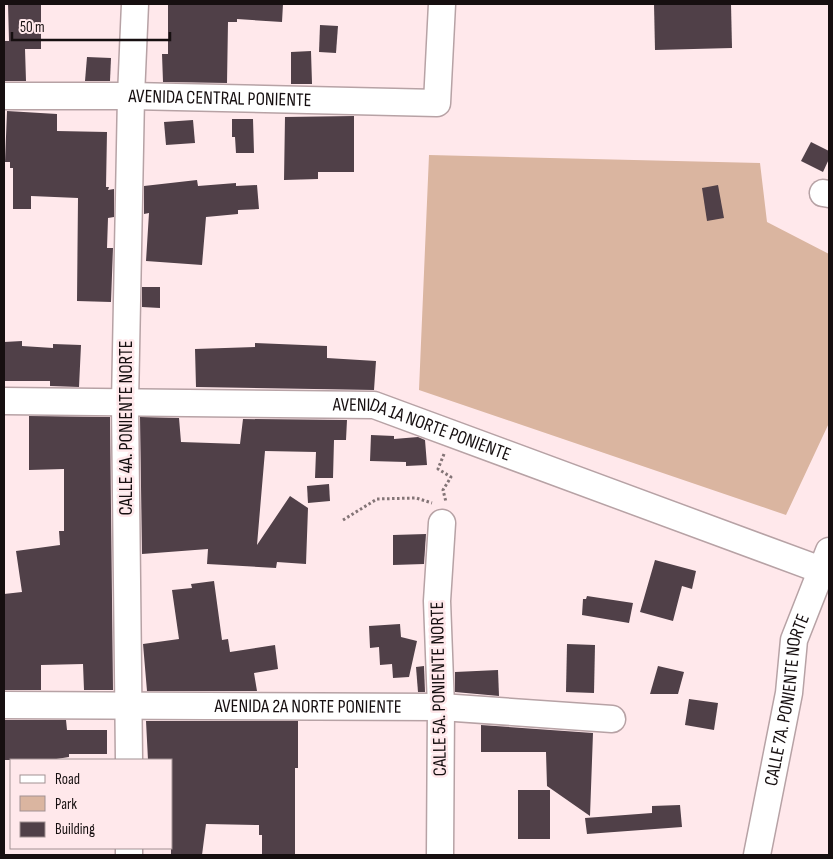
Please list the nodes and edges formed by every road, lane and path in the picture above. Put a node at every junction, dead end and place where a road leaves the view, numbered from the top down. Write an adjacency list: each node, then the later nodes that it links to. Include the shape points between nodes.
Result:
1 (135, 4): 4 (street, CALLE 4A. PONIENTE NORTE)
2 (442, 4): 4 (street, AVENIDA CENTRAL PONIENTE, via 437,103)
3 (4, 96): 4 (street, AVENIDA CENTRAL PONIENTE)
4 (131, 96): 6 (street, CALLE 4A. PONIENTE NORTE)
5 (4, 401): 6 (street, AVENIDA 1A NORTE PONIENTE)
6 (125, 403): 7 (street, AVENIDA 1A NORTE PONIENTE, via 374,406); 14 (street, CALLE 4A. PONIENTE NORTE)
7 (449, 434): 8 (path, via 438,469 451,477); 11 (street, AVENIDA 1A NORTE PONIENTE)
8 (443, 490)
9 (444, 515): 10 (path, via 416,498 377,499); 13 (street, CALLE 5A. PONIENTE NORTE, via 437,601)
10 (343, 520)
11 (826, 564): 18 (street, CALLE 7A. PONIENTE NORTE, via 794,640 790,693)
12 (4, 705): 14 (street, AVENIDA 2A NORTE PONIENTE)
13 (441, 706): 14 (street, AVENIDA 2A NORTE PONIENTE); 15 (street, AVENIDA 2A NORTE PONIENTE); 17 (street, CALLE 5A. PONIENTE NORTE)
14 (129, 707): 16 (street, CALLE 4A. PONIENTE NORTE)
15 (612, 719)
16 (129, 759)
17 (440, 855)
18 (757, 855)

